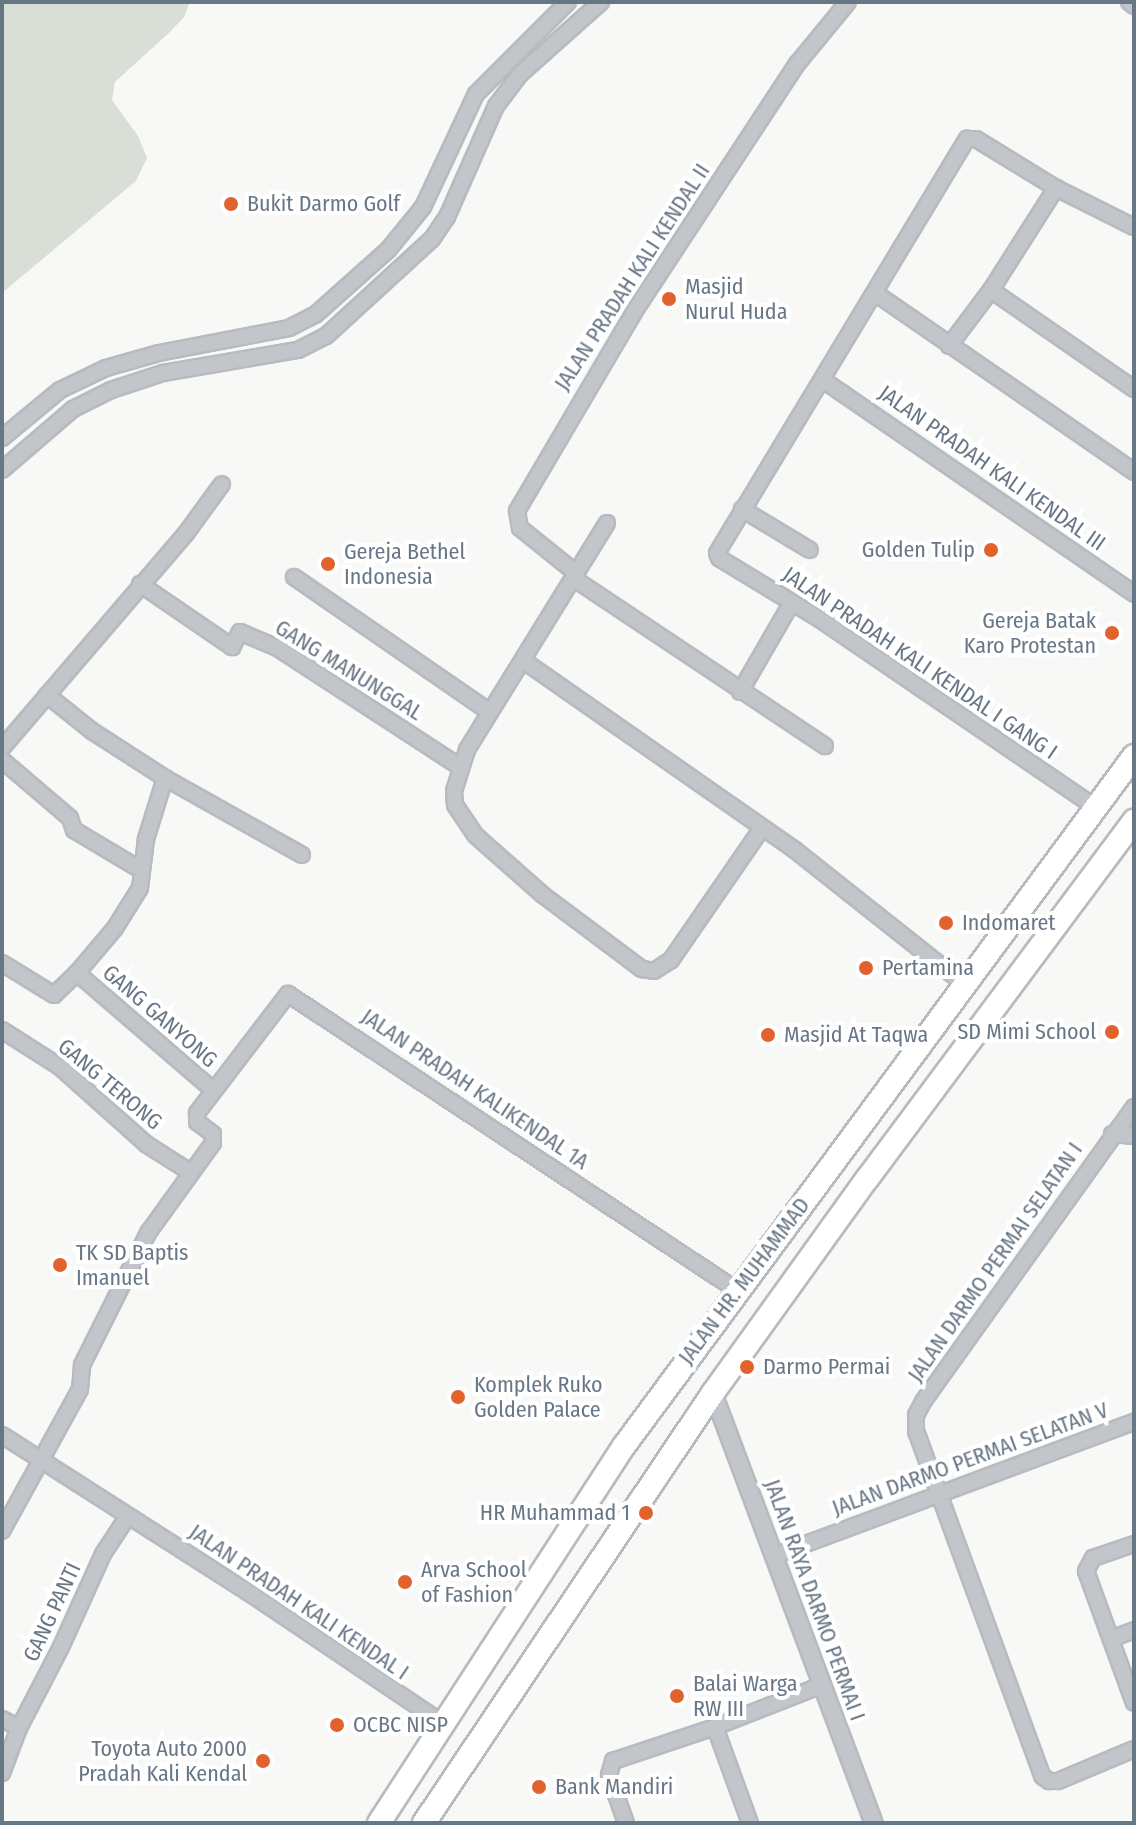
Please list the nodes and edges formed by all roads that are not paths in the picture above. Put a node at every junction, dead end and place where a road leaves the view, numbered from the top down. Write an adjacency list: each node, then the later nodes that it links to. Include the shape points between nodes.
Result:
1 (568, 2): 11 (street, via 476,94 423,207 388,250 315,315 289,328 106,368 60,390)
2 (601, 2): 12 (street, via 519,75 496,106 432,239 326,336 298,350 163,373 111,390 73,409)
3 (848, 2): 18 (street, JALAN PRADAH KALI KENDAL II, via 797,64 634,312 517,511 520,528)
4 (1056, 188): 5 (street); 6 (street); 7 (street, via 976,139 967,139)
5 (1134, 227)
6 (991, 290): 8 (street); 10 (street)
7 (875, 293): 8 (street); 9 (street)
8 (949, 346): 13 (street)
9 (823, 380): 15 (street); 21 (street, JALAN PRADAH KALI KENDAL III)
10 (1134, 389)
11 (2, 438)
12 (2, 470)
13 (1134, 472)
14 (222, 484): 20 (street)
15 (742, 509): 17 (street); 22 (street, JALAN PRADAH KALI KENDAL I GANG I, via 718,547 719,558)
16 (607, 523): 18 (street)
17 (810, 550)
18 (574, 576): 23 (street); 24 (street, JALAN PRADAH KALI KENDAL II)
19 (294, 577): 26 (street)
20 (140, 584): 25 (street); 31 (street, GANG MANUNGGAL, via 232,647 241,632 276,647)
21 (1134, 594)
22 (792, 602): 24 (street); 33 (street, JALAN PRADAH KALI KENDAL I GANG I)
23 (524, 661): 26 (street); 35 (street)
24 (740, 692): 27 (street, JALAN PRADAH KALI KENDAL II)
25 (47, 695): 28 (street); 32 (street)
26 (490, 712): 31 (street)
27 (825, 746)
28 (2, 748)
29 (1134, 756): 33 (main road, JALAN HR. MUHAMMAD)
30 (2, 760): 38 (street, via 70,818 74,830)
31 (460, 767): 35 (street, via 455,805 475,835 555,905 642,969 654,971 671,960)
32 (165, 778): 37 (street); 38 (street)
33 (1089, 816): 36 (main road, via 1092,838); 39 (main road, JALAN HR. MUHAMMAD)
34 (1134, 821): 36 (main road, JALAN HR. MUHAMMAD)
35 (762, 828): 43 (street)
36 (1114, 847): 40 (main road, JALAN HR. MUHAMMAD)
37 (302, 855)
38 (141, 870): 42 (street, via 140,888)
39 (1049, 872): 40 (main road, via 1064,875); 43 (main road, JALAN HR. MUHAMMAD)
40 (1080, 892): 51 (main road, JALAN HR. MUHAMMAD)
41 (2, 963): 42 (street, GANG GANYONG, via 54,995)
42 (77, 973): 45 (street, GANG GANYONG)
43 (964, 984): 49 (main road, JALAN HR. MUHAMMAD)
44 (2, 1030): 50 (street, GANG TERONG, via 60,1067 146,1144)
45 (213, 1090): 50 (street, via 196,1118 213,1134 213,1143); 52 (street, JALAN PRADAH KALIKENDAL 1A, via 291,994)
46 (1134, 1107): 47 (street, JALAN DARMO PERMAI SELATAN I)
47 (1112, 1134): 48 (street); 57 (street, JALAN DARMO PERMAI SELATAN I, via 916,1415 916,1431)
48 (1134, 1136)
49 (836, 1157): 51 (main road); 52 (main road, JALAN HR. MUHAMMAD)
50 (190, 1172): 56 (street, via 148,1233 82,1365 80,1389)
51 (867, 1179): 53 (main road, JALAN HR. MUHAMMAD)
52 (738, 1291): 67 (main road, JALAN HR. MUHAMMAD, via 606,1472)
53 (713, 1393): 61 (street, JALAN RAYA DARMO PERMAI I); 73 (main road, JALAN HR. MUHAMMAD)
54 (1134, 1422): 57 (street, JALAN DARMO PERMAI SELATAN V)
55 (2, 1435): 56 (street, JALAN PRADAH KALI KENDAL I)
56 (43, 1462): 58 (street, JALAN PRADAH KALI KENDAL I); 59 (street)
57 (939, 1495): 61 (street, JALAN DARMO PERMAI SELATAN V); 70 (street, via 1042,1776 1058,1781)
58 (128, 1516): 67 (street, JALAN PRADAH KALI KENDAL I); 69 (street, GANG PANTI, via 103,1554)
59 (2, 1531)
60 (1134, 1544): 63 (street, via 1087,1564)
61 (776, 1555): 64 (street, JALAN RAYA DARMO PERMAI I)
62 (1134, 1630): 63 (street)
63 (1111, 1639): 65 (street)
64 (822, 1685): 68 (street); 76 (street, JALAN RAYA DARMO PERMAI I)
65 (1134, 1703)
66 (2, 1719): 69 (street)
67 (445, 1725): 72 (main road, JALAN HR. MUHAMMAD)
68 (715, 1727): 74 (street, via 613,1761 609,1775); 75 (street)
69 (19, 1728): 71 (street, GANG PANTI)
70 (1134, 1749)
71 (2, 1773)
72 (379, 1823)
73 (424, 1823)
74 (626, 1823)
75 (750, 1823)
76 (874, 1823)

